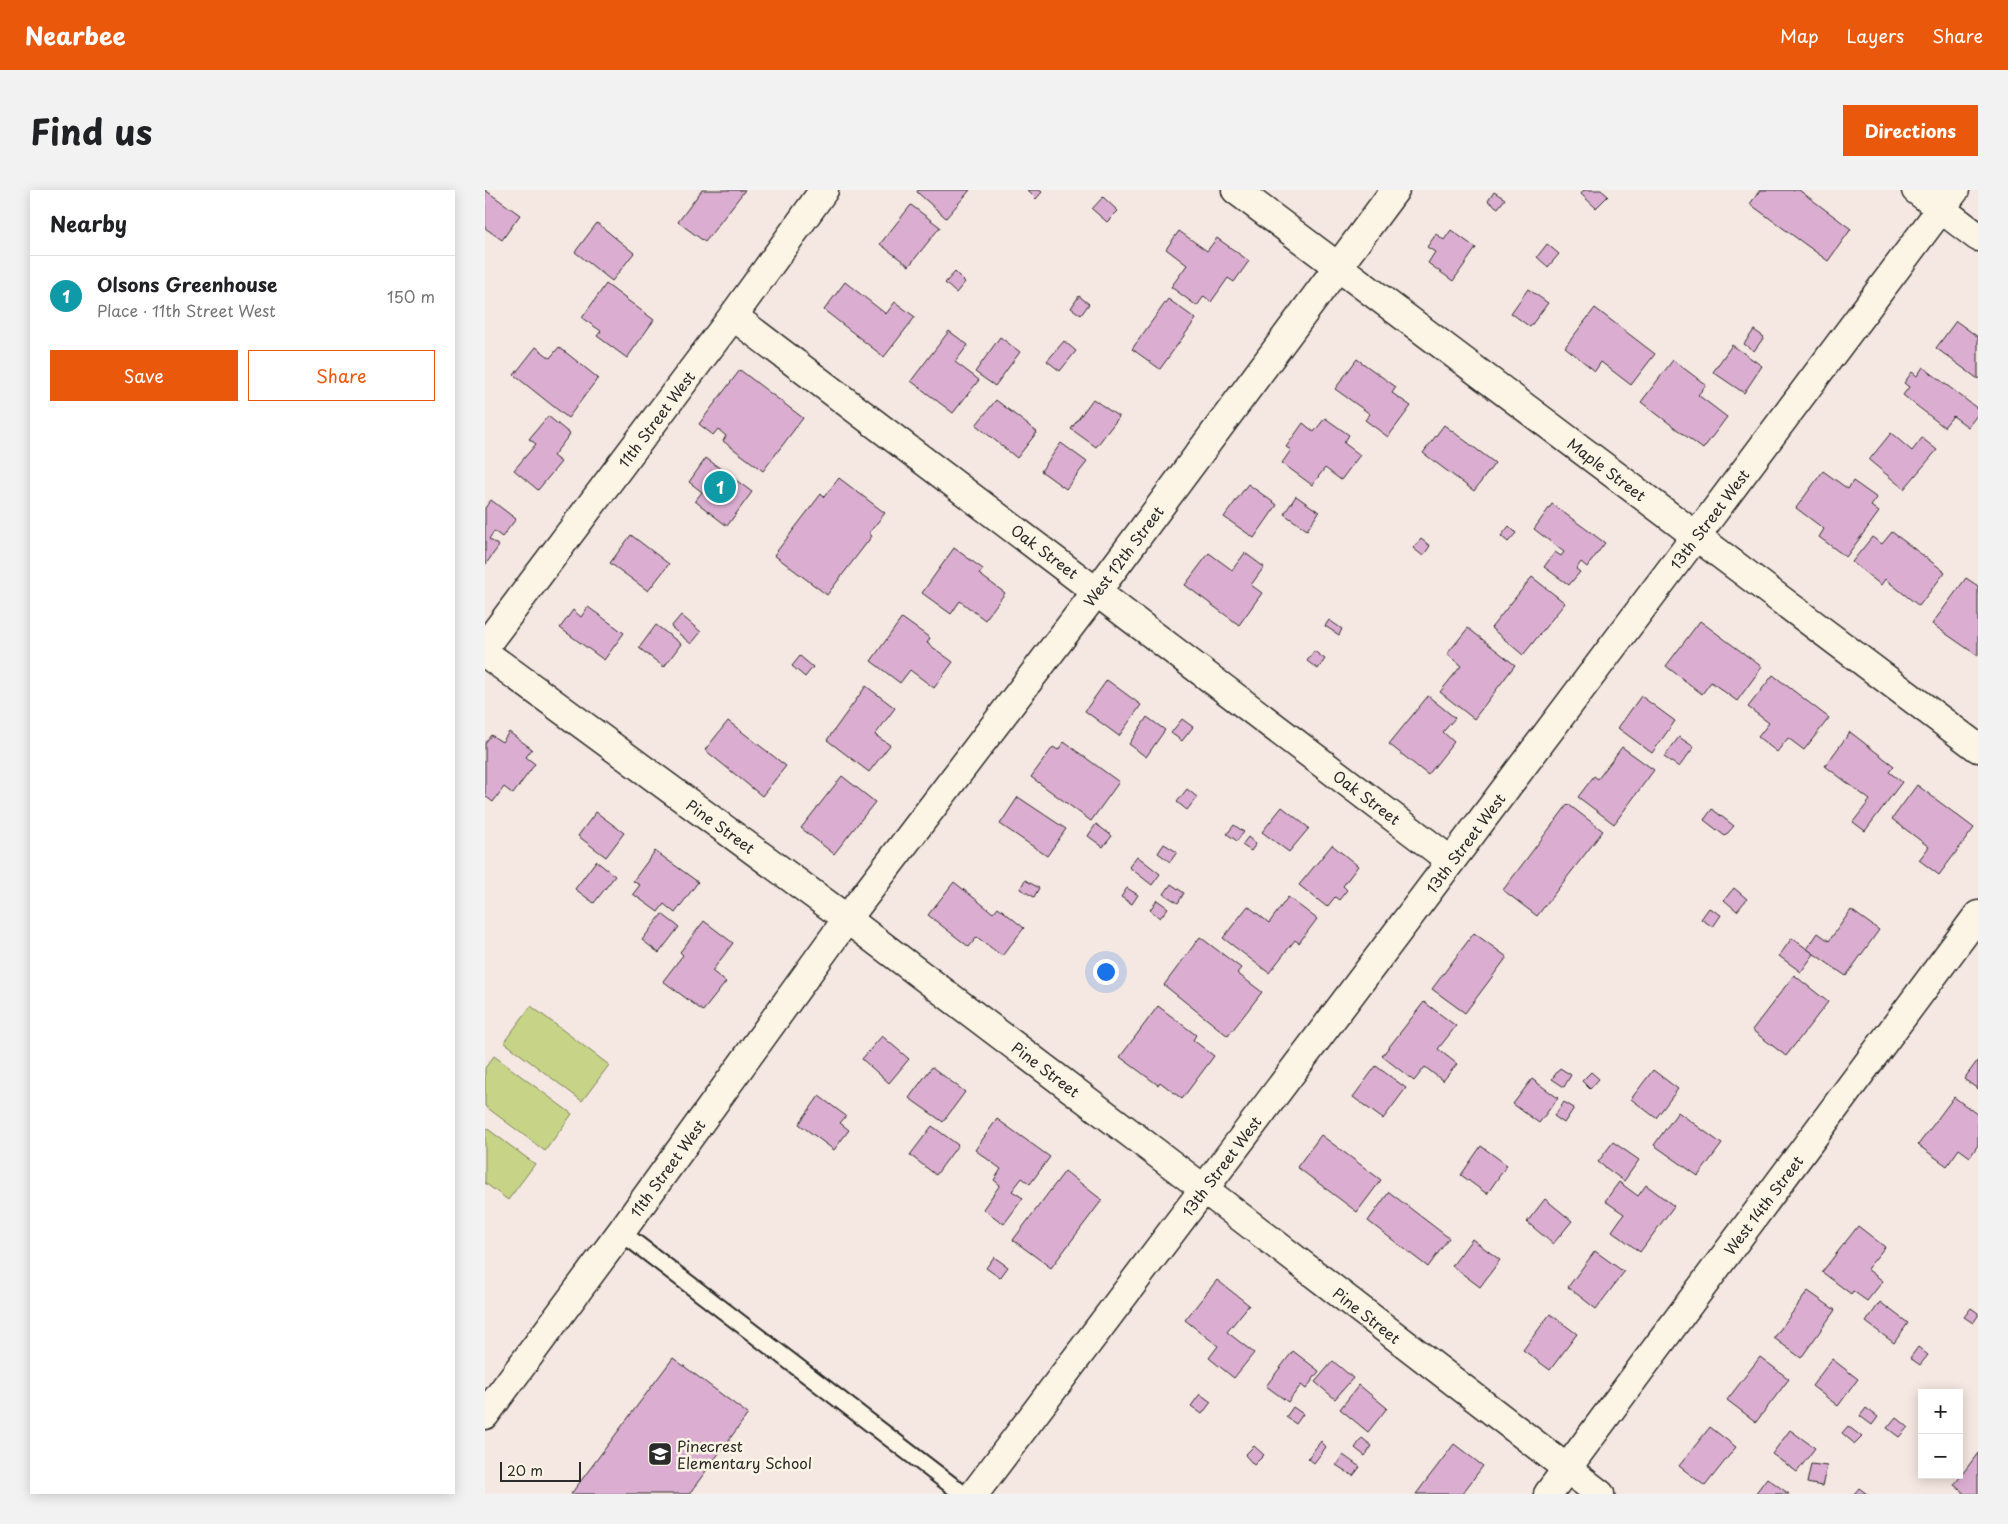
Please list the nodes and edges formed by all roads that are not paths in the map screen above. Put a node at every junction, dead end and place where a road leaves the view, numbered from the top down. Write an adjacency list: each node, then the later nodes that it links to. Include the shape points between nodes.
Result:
1 (824, 190): 8 (street, 11th Street West)
2 (1236, 190): 7 (street, Maple Street)
3 (1395, 190): 7 (street, West 12th Street)
4 (1916, 190): 5 (street)
5 (1948, 200): 6 (street); 9 (street, 13th Street West)
6 (1978, 237)
7 (1339, 266): 9 (street, Maple Street); 10 (street, West 12th Street)
8 (733, 316): 10 (street, Oak Street); 11 (street, 11th Street West)
9 (1696, 536): 13 (street, Maple Street); 14 (street, 13th Street West)
10 (1097, 591): 14 (street, Oak Street); 16 (street, West 12th Street)
11 (485, 646)
12 (485, 653): 16 (street, Pine Street)
13 (1978, 748)
14 (1451, 861): 17 (street, 13th Street West)
15 (1978, 915): 20 (street, West 14th Street)
16 (847, 919): 17 (street, Pine Street); 18 (street, 11th Street West)
17 (1204, 1189): 20 (street, Pine Street); 22 (street, 13th Street West)
18 (621, 1232): 19 (street, 11th Street West); 21 (lane)
19 (485, 1415)
20 (1567, 1469): 23 (street, West 14th Street); 24 (street, Pine Street)
21 (963, 1494)
22 (974, 1494)
23 (1548, 1494)
24 (1600, 1494)

